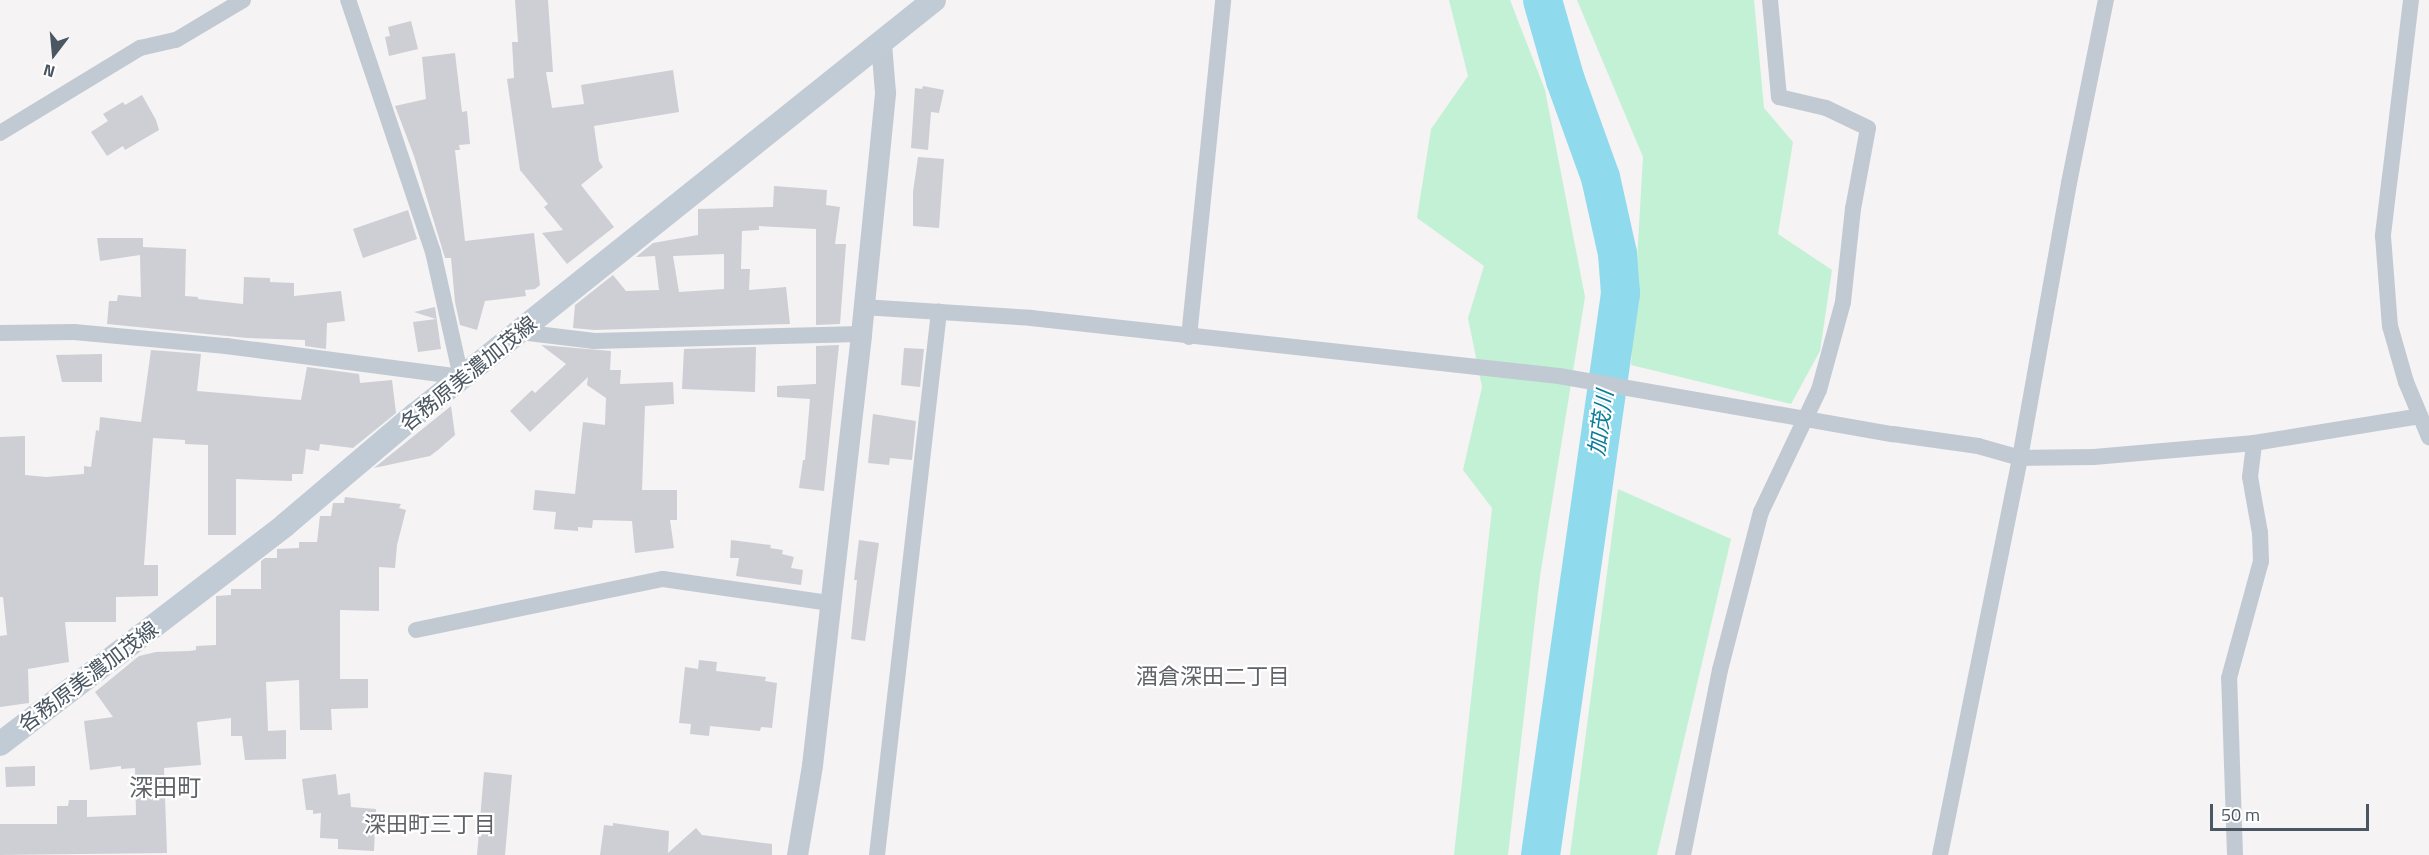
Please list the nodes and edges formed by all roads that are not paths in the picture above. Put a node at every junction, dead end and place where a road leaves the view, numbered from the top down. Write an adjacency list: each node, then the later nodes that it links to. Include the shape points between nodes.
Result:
1 (243, 0): 9 (street, via 176,40 140,48)
2 (348, 0): 16 (street, via 433,252)
3 (934, 0): 8 (main road, 各務原美濃加茂線)
4 (1223, 0): 15 (street)
5 (1770, 0): 18 (street, via 1779,97 1826,108 1868,128 1853,209 1843,302 1819,390)
6 (2106, 0): 21 (street)
7 (2411, 0): 17 (street, via 2383,236 2391,326)
8 (881, 43): 10 (street, via 885,92); 12 (main road, 各務原美濃加茂線)
9 (0, 133)
10 (863, 307): 11 (street); 14 (street)
11 (939, 312): 15 (street, via 1031,318); 26 (street)
12 (520, 332): 14 (street, via 594,341); 16 (main road, 各務原美濃加茂線)
13 (0, 333): 16 (street, via 74,332 206,344)
14 (861, 334): 22 (street)
15 (1189, 337): 18 (street, via 1559,376)
16 (461, 377): 24 (main road, 各務原美濃加茂線, via 285,525)
17 (2420, 416): 19 (street); 20 (street)
18 (1806, 419): 21 (street, via 1978,447); 27 (street, via 1761,512 1720,670)
19 (2429, 437)
20 (2254, 443): 21 (street, via 2094,457); 29 (street, via 2250,477 2261,561 2229,678)
21 (2020, 458): 28 (street)
22 (830, 603): 23 (street, via 663,579); 25 (street, via 812,765)
23 (416, 630)
24 (3, 736)
25 (797, 855)
26 (877, 855)
27 (1683, 855)
28 (1940, 855)
29 (2235, 855)

